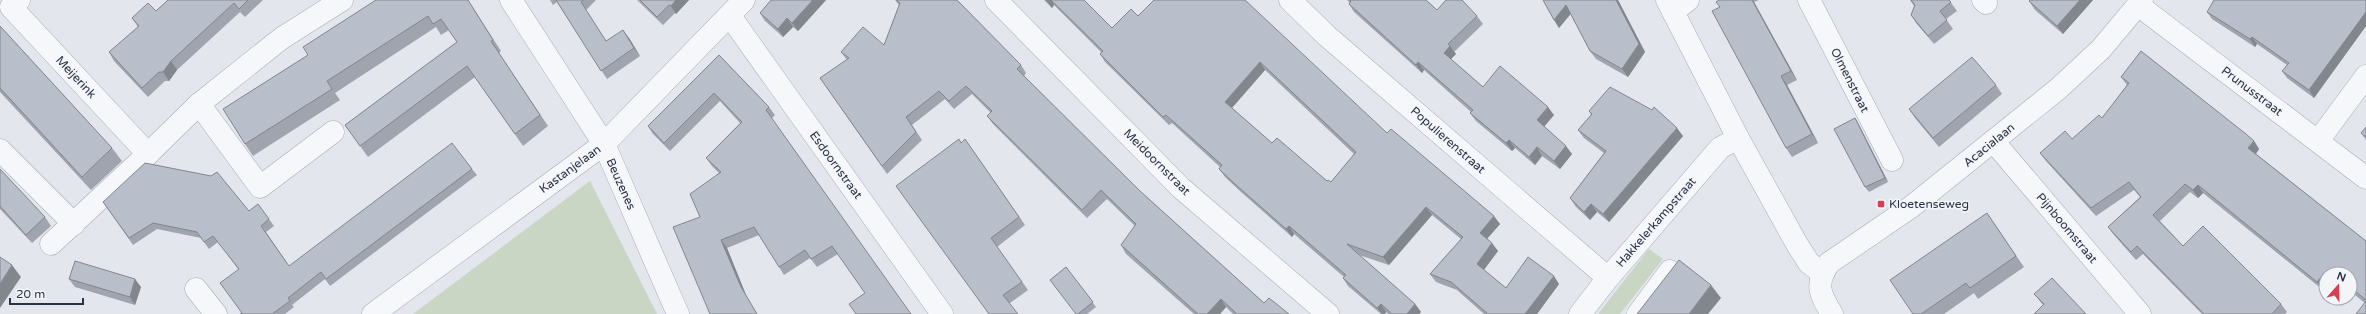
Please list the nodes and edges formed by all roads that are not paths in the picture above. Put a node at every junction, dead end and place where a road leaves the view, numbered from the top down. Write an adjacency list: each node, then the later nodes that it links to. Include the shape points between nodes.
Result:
1 (19, 0): 19 (street, Meijerink, via 11,7)
2 (342, 0): 12 (street, via 282,38)
3 (511, 0): 17 (street, Beuzenes)
4 (744, 0): 10 (street, Kastanjelaan)
5 (996, 0): 32 (street, Meidoornstraat, via 1181,188)
6 (1290, 0): 26 (street, Populierenstraat, via 1333,42)
7 (1809, 0): 20 (street, Olmenstraat)
8 (2140, 3): 15 (street, Prunusstraat); 16 (street, Acacialaan, via 2101,49)
9 (1676, 4): 14 (street)
10 (730, 16): 17 (street, Kastanjelaan); 31 (street, Esdoornstraat)
11 (2366, 76): 15 (street)
12 (199, 104): 13 (street, via 260,188); 19 (street)
13 (333, 132)
14 (1738, 138): 25 (street, via 1798,246 1809,263); 26 (street, Hakkelerkampstraat, via 1720,148)
15 (2318, 141): 21 (street, Prunusstraat)
16 (1994, 142): 25 (street, Acacialaan, via 1911,207 1829,263); 36 (street, Pijnboomstraat)
17 (604, 144): 29 (street, Kastanjelaan); 30 (street, Beuzenes)
18 (0, 150): 22 (street)
19 (148, 154): 22 (street)
20 (1892, 160)
21 (2366, 178)
22 (74, 224): 23 (street)
23 (51, 244)
24 (1670, 271): 34 (street)
25 (1822, 273): 35 (street, via 1819,287)
26 (1608, 278): 33 (street, Hakkelerkampstraat)
27 (196, 289): 28 (street)
28 (216, 314)
29 (373, 314)
30 (678, 314)
31 (942, 314)
32 (1328, 314)
33 (1580, 314)
34 (1638, 314)
35 (1832, 314)
36 (2140, 314)

